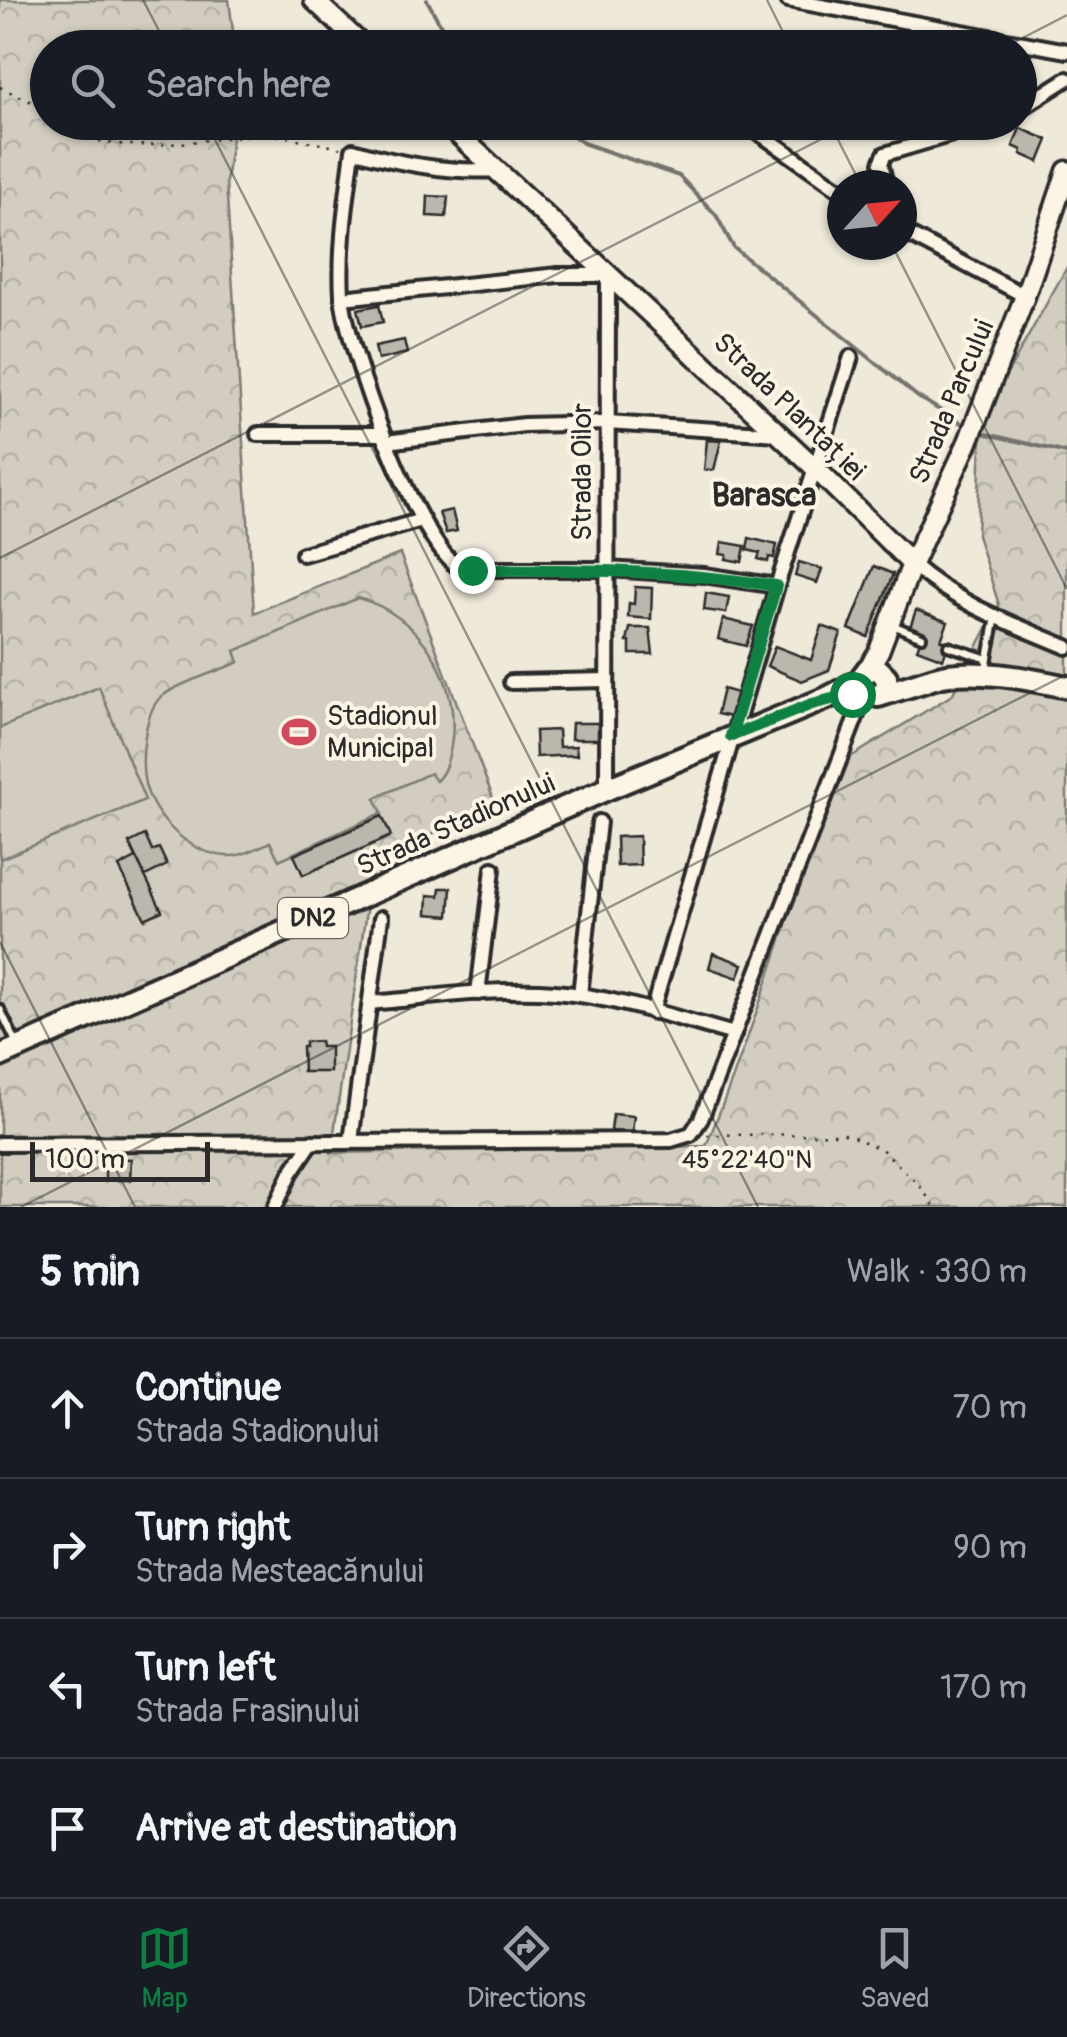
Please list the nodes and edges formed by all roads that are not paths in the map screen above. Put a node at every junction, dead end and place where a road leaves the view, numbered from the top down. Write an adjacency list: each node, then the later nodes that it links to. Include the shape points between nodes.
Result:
1 (314, 0): 3 (main road)
2 (788, 0): 4 (street)
3 (346, 30)
4 (955, 30)
5 (1037, 45): 6 (street)
6 (1067, 50)
7 (1067, 79): 8 (street)
8 (1037, 98)
9 (464, 140): 12 (main road, Strada Plantației)
10 (769, 140): 15 (street)
11 (932, 140): 13 (street, via 885,154)
12 (496, 170): 17 (main road, Strada Plantației); 19 (street, via 454,171 353,150)
13 (882, 170)
14 (1067, 171): 18 (main road, Strada Parcului)
15 (827, 180)
16 (917, 239): 18 (street)
17 (608, 275): 19 (street); 21 (street, Strada Oilor); 23 (main road, Strada Plantației)
18 (1025, 296): 28 (main road, Strada Parcului)
19 (342, 298): 24 (street)
20 (851, 358): 25 (street)
21 (608, 423): 23 (street); 24 (street); 29 (street, Strada Oilor)
22 (258, 434): 24 (street)
23 (779, 434): 25 (main road, Strada Plantației)
24 (384, 438): 26 (street)
25 (813, 466): 28 (main road, Strada Plantației); 30 (street)
26 (422, 520): 27 (street); 29 (street, via 458,568)
27 (303, 554)
28 (912, 564): 31 (street, Strada Plantației, via 931,582); 32 (main road, Strada Parcului)
29 (607, 568): 30 (street); 38 (street, Strada Oilor)
30 (776, 586): 41 (street)
31 (997, 616): 35 (street, Strada Plantației); 36 (lane)
32 (889, 624): 33 (lane); 37 (main road, Strada Parcului)
33 (922, 636)
34 (948, 646): 36 (lane)
35 (1067, 648)
36 (986, 667): 37 (main road, DN2, via 932,679); 40 (main road, DN2)
37 (872, 678): 41 (main road, Strada Stadionului / DN2); 51 (street, Strada Parcului)
38 (607, 680): 39 (street); 42 (street, Strada Oilor)
39 (511, 682)
40 (1067, 687)
41 (731, 736): 42 (main road, Strada Stadionului / DN2); 50 (street)
42 (606, 789): 52 (main road, Strada Stadionului / DN2)
43 (599, 822): 47 (street)
44 (493, 869): 46 (street)
45 (381, 918): 48 (street)
46 (478, 993): 47 (street); 48 (street)
47 (580, 996): 50 (street)
48 (370, 1003): 53 (street)
49 (0, 1009): 52 (lane)
50 (652, 1012): 51 (street)
51 (734, 1034): 53 (street, Strada Parcului, via 701,1119 690,1134 671,1140)
52 (10, 1052)
53 (351, 1141): 54 (street)
54 (312, 1142): 55 (street); 56 (street)
55 (0, 1144)
56 (275, 1207)

